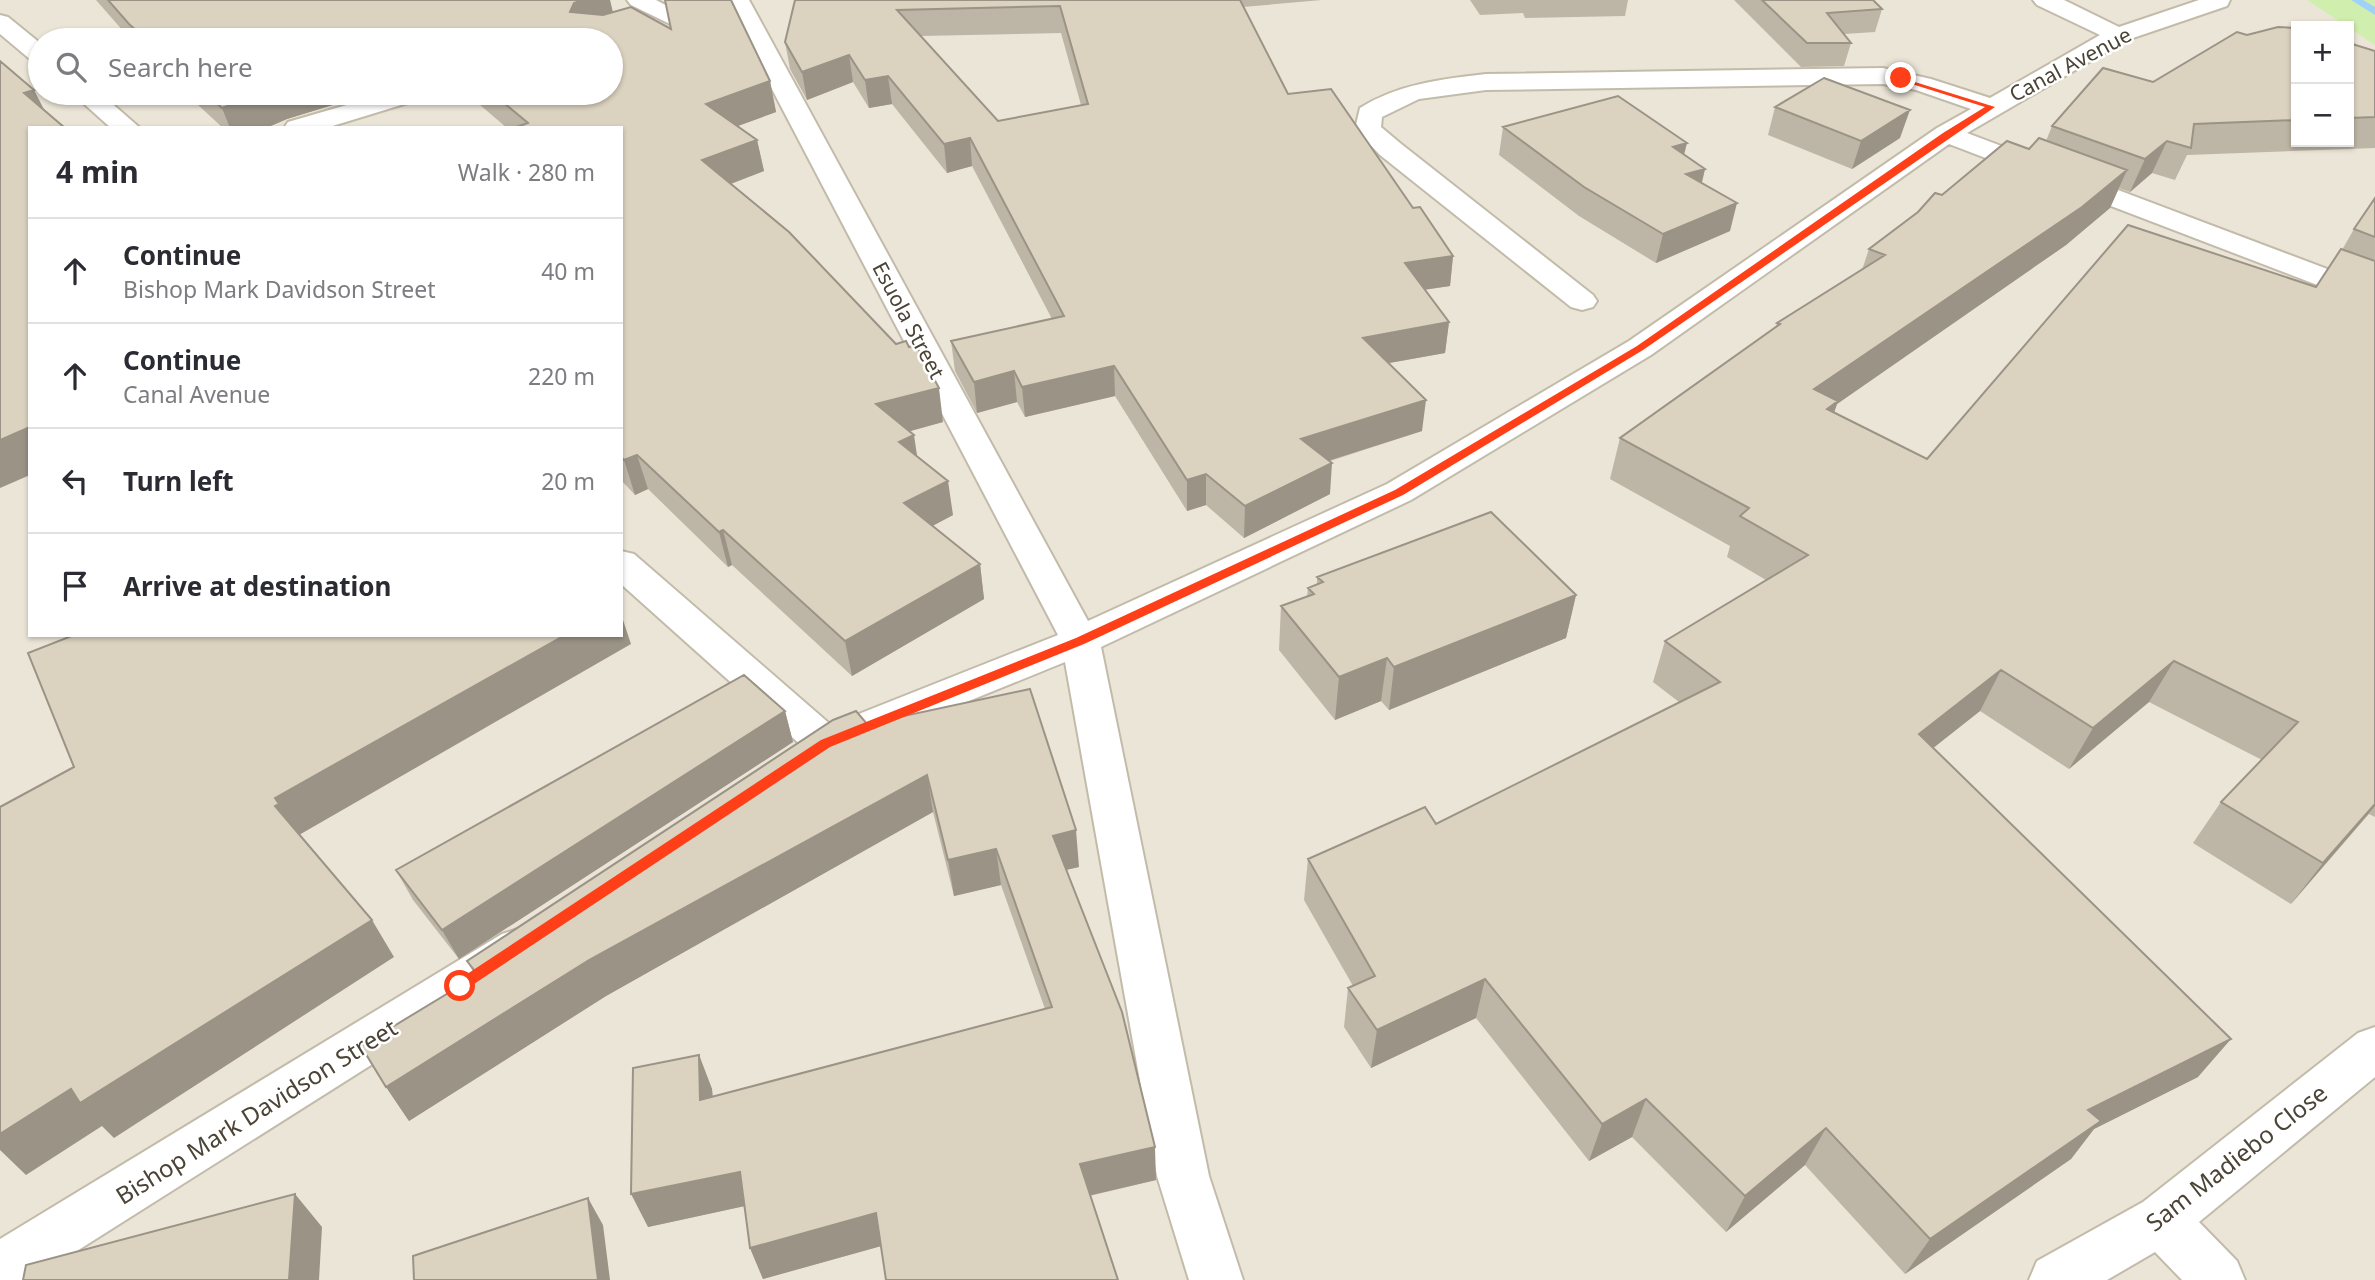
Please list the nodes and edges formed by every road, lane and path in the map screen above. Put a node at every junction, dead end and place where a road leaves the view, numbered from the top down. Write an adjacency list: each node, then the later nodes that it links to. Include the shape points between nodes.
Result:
1 (639, 0): 6 (street)
2 (729, 0): 6 (street)
3 (737, 0): 20 (street, Esuola Street)
4 (2045, 0): 9 (street)
5 (2219, 1): 9 (street, Canal Avenue)
6 (670, 17): 8 (street)
7 (0, 22): 10 (street)
8 (644, 25)
9 (2118, 35): 13 (street, Canal Avenue)
10 (28, 45)
11 (99, 105): 14 (street)
12 (375, 105): 15 (street)
13 (1991, 107): 16 (street, Canal Avenue); 18 (street, via 1883,76 1486,82 1427,89 1387,101 1369,114 1368,130)
14 (125, 126)
15 (304, 126)
16 (1946, 134): 17 (street); 20 (street, Canal Avenue, via 1640,348 1399,492)
17 (2375, 298)
18 (1582, 301)
19 (623, 565): 20 (street, Canal Avenue, via 808,755)
20 (1080, 641): 25 (street, Esuola Street, via 1183,1176)
21 (551, 926): 24 (street, Bishop Mark Davidson Street)
22 (2375, 1048): 23 (street, Sam Madiebo Close)
23 (2161, 1220): 26 (street, Sam Madiebo Close); 27 (street)
24 (0, 1269)
25 (1216, 1280)
26 (2056, 1280)
27 (2218, 1280)

